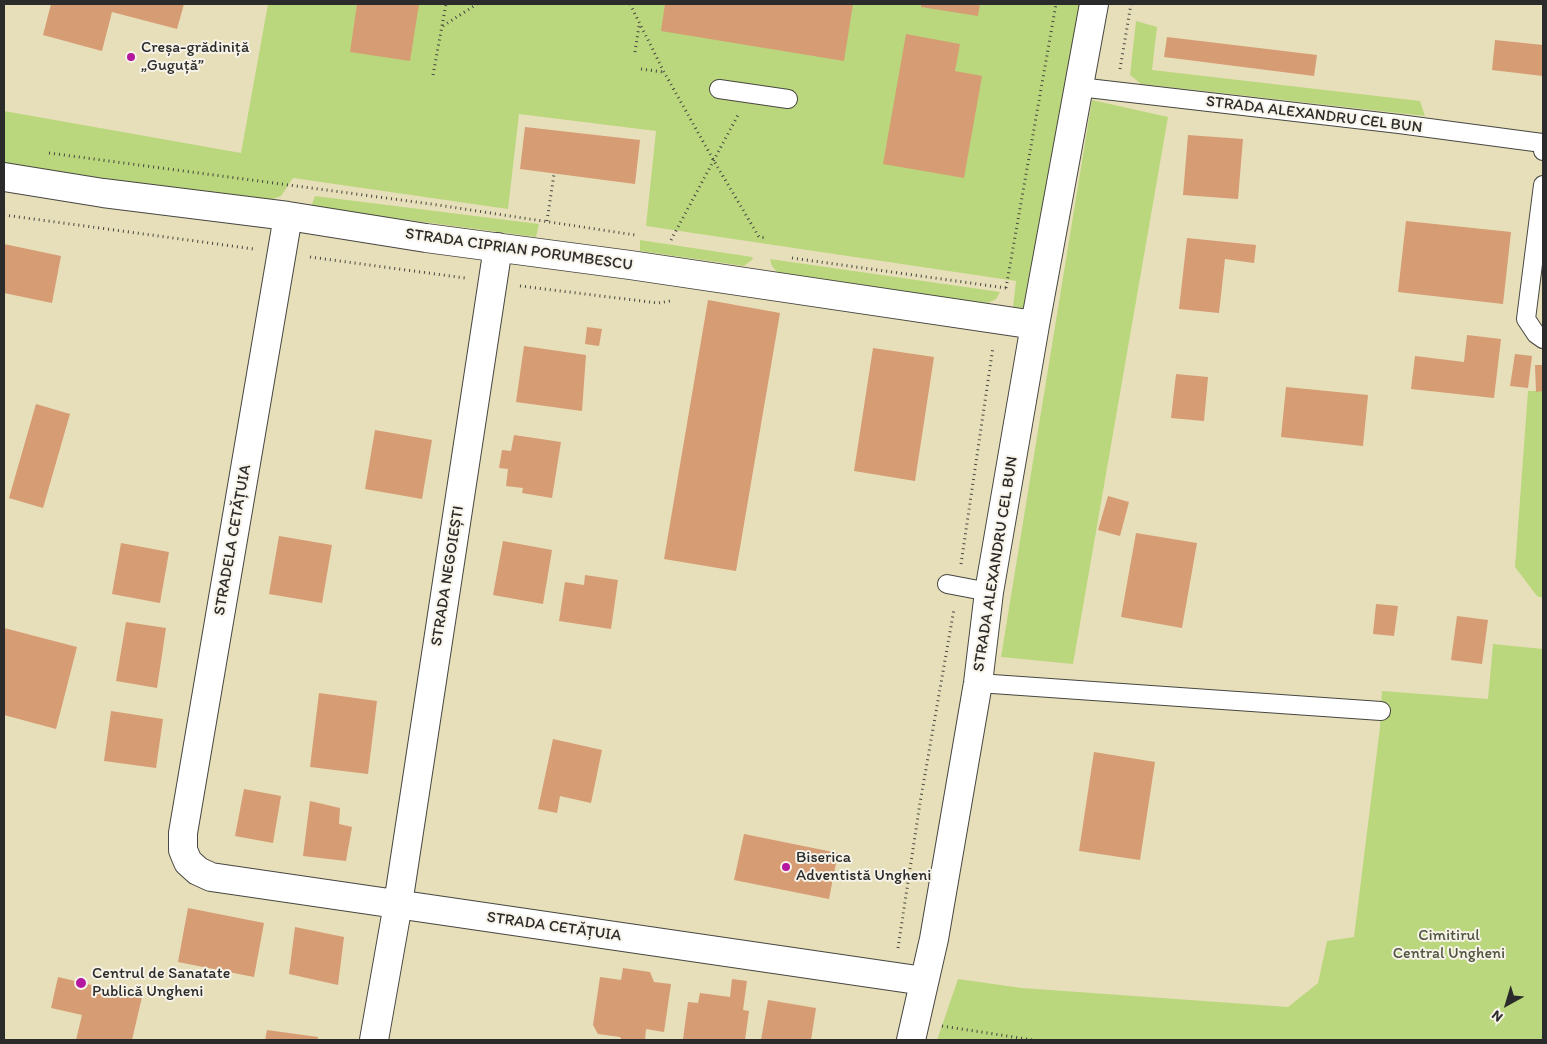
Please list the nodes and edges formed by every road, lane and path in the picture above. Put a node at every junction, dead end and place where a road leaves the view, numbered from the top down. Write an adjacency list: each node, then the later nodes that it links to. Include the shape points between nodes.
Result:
1 (446, 4): 8 (path)
2 (477, 4): 8 (path)
3 (630, 4): 7 (path)
4 (1056, 4): 33 (path)
5 (1094, 4): 13 (street, STRADA ALEXANDRU CEL BUN)
6 (1131, 4): 15 (path)
7 (639, 26): 9 (path); 11 (path)
8 (442, 27): 12 (path)
9 (635, 52)
10 (641, 69): 11 (path)
11 (664, 72): 20 (path)
12 (433, 75)
13 (1079, 87): 15 (lane, STRADA ALEXANDRU CEL BUN); 35 (street, STRADA ALEXANDRU CEL BUN)
14 (719, 89): 16 (lane)
15 (1116, 92): 18 (lane, STRADA ALEXANDRU CEL BUN, via 1542,143)
16 (750, 94): 17 (lane); 20 (path)
17 (788, 99)
18 (1543, 151)
19 (43, 152): 25 (path)
20 (714, 160): 27 (path, via 759,236); 29 (path)
21 (554, 174): 25 (path)
22 (4, 177): 24 (street, STRADA CIPRIAN PORUMBESCU)
23 (1543, 186): 36 (lane, via 1526,319)
24 (288, 216): 31 (street, STRADA CIPRIAN PORUMBESCU); 41 (street, STRADELA CETĂȚUIA, via 183,833 183,850)
25 (547, 220): 26 (path)
26 (644, 236)
27 (767, 238)
28 (662, 239): 29 (path)
29 (671, 240): 30 (path)
30 (680, 241)
31 (498, 247): 34 (street, STRADA CIPRIAN PORUMBESCU); 42 (street, STRADA NEGOIEȘTI)
32 (784, 257): 33 (path)
33 (1006, 288): 34 (path)
34 (999, 319): 35 (street, STRADA CIPRIAN PORUMBESCU); 37 (path)
35 (1035, 325): 38 (street, STRADA ALEXANDRU CEL BUN)
36 (1543, 339)
37 (953, 585): 38 (lane); 43 (path)
38 (989, 592): 39 (street, STRADA ALEXANDRU CEL BUN)
39 (978, 682): 40 (lane); 44 (street, STRADA ALEXANDRU CEL BUN)
40 (1381, 711)
41 (188, 862): 42 (street, STRADA CETĂȚUIA, via 198,872 211,876)
42 (398, 904): 43 (street, STRADA CETĂȚUIA); 46 (street, STRADA NEGOIEȘTI)
43 (893, 976): 44 (street, STRADA CETĂȚUIA)
44 (924, 981): 45 (street, STRADA ALEXANDRU CEL BUN)
45 (914, 1031): 47 (path)
46 (374, 1040)
47 (1033, 1040)

